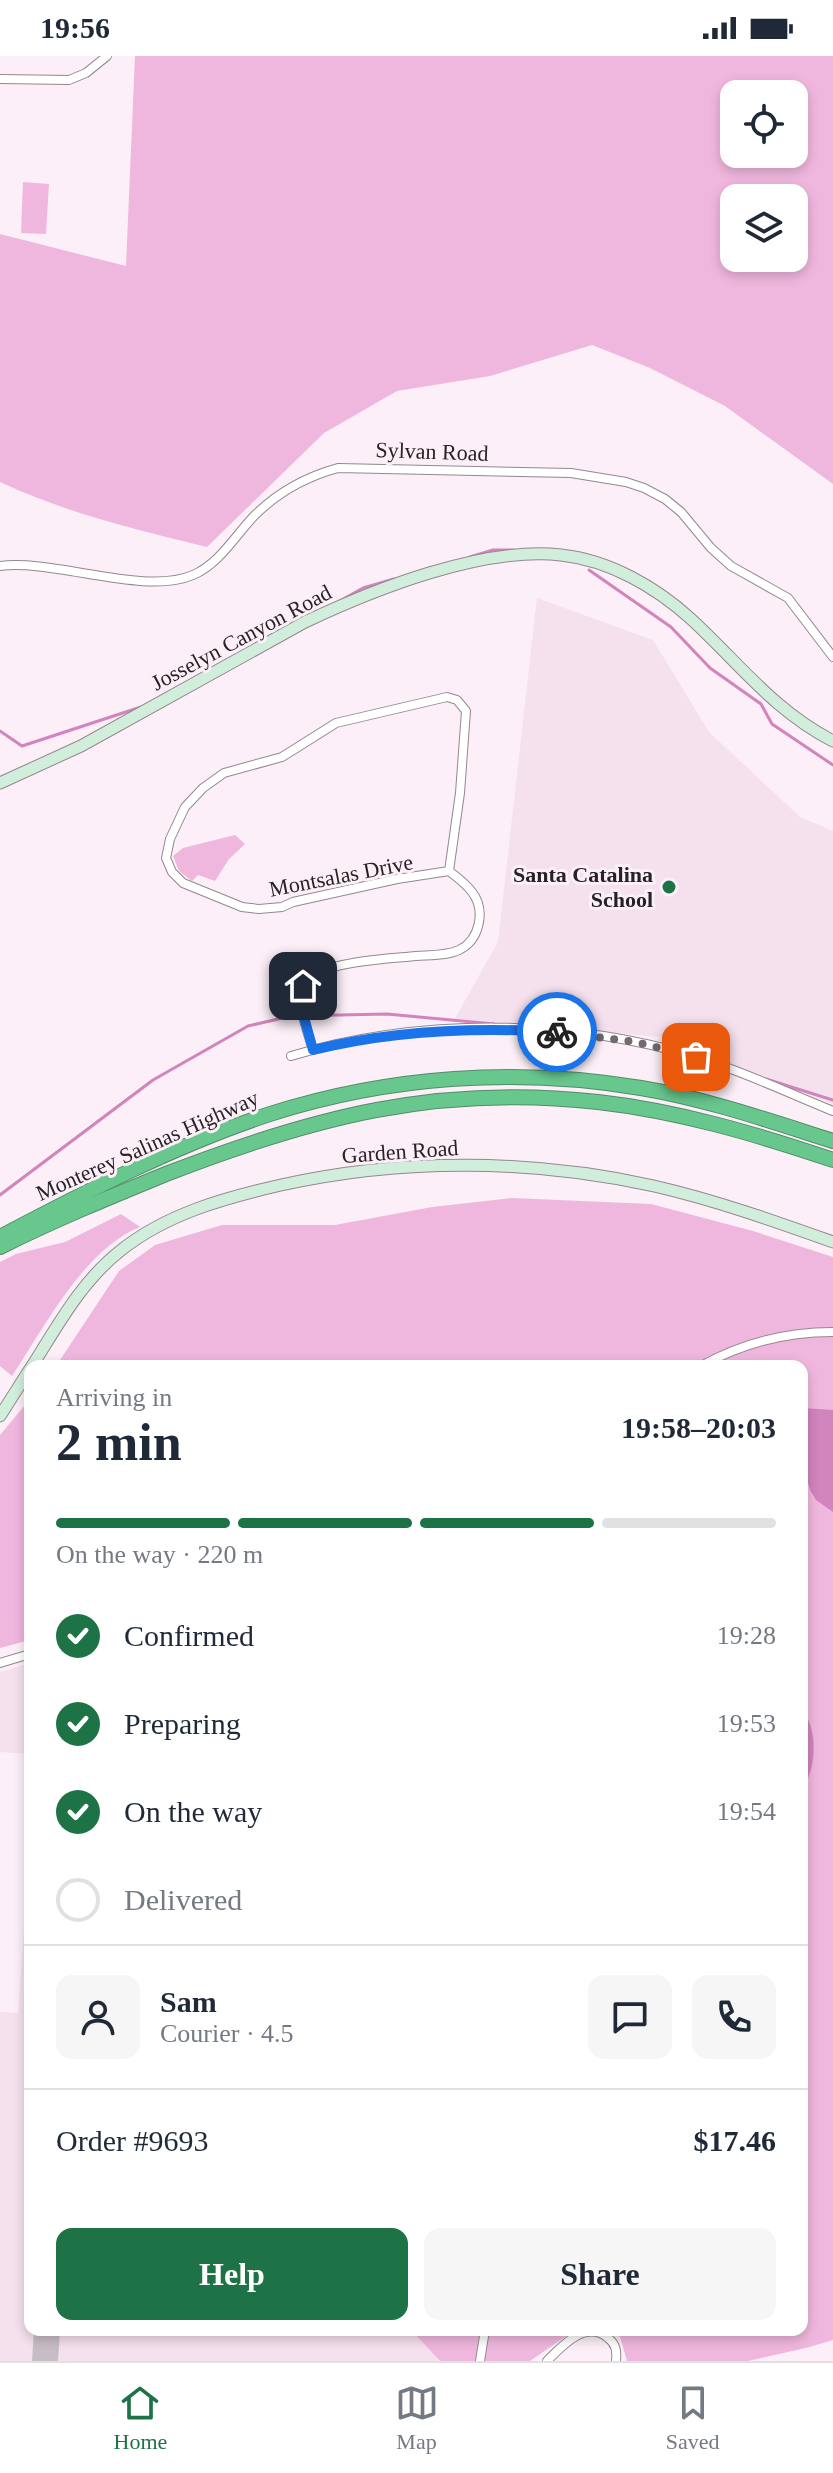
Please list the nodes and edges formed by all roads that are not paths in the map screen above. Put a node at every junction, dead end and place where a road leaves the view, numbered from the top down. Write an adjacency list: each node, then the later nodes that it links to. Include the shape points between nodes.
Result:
1 (107, 56): 2 (street, via 69,80)
2 (0, 79)
3 (0, 566): 4 (street, Sylvan Road, via 181,579 208,566 285,490 338,468 579,473 626,482 665,499 722,559 788,598)
4 (833, 657)
5 (833, 741): 6 (street, Josselyn Canyon Road, via 774,703 671,602 613,568 549,554 463,565 343,604 81,746)
6 (0, 783)
7 (449, 871): 7 (street, Montsalas Drive, via 282,907 250,908 183,883 172,872 166,853 185,807 224,773 282,757 336,723 447,697 466,711); 8 (street, via 472,891 479,906 478,928 469,943 446,954 374,961 312,975 300,1001)
8 (313, 1050): 9 (street); 10 (street, via 442,1030 596,1035 716,1063)
9 (291, 1056)
10 (833, 1111)
11 (723, 1127): 13 (highway); 14 (highway); 17 (highway, Monterey Salinas Highway, via 641,1108 549,1098 458,1099 379,1109 238,1147)
12 (833, 1141): 15 (highway, Monterey Salinas Highway, via 705,1101 623,1085 518,1077 413,1083 310,1103 241,1125)
13 (833, 1160)
14 (833, 1170)
15 (0, 1237)
16 (833, 1242): 19 (street, Garden Road, via 690,1195 546,1168 470,1165 347,1173 224,1199 139,1237 89,1281)
17 (0, 1247)
18 (833, 1332): 20 (street, via 763,1340)
19 (36, 1360)
20 (713, 1360)
21 (24, 1379): 22 (street, Garden Road)
22 (0, 1416)
23 (24, 1656): 24 (street)
24 (0, 1663)
25 (484, 2336): 28 (street)
26 (576, 2336): 29 (street)
27 (606, 2336): 30 (street, via 617,2351)
28 (480, 2361)
29 (547, 2361)
30 (616, 2361)

